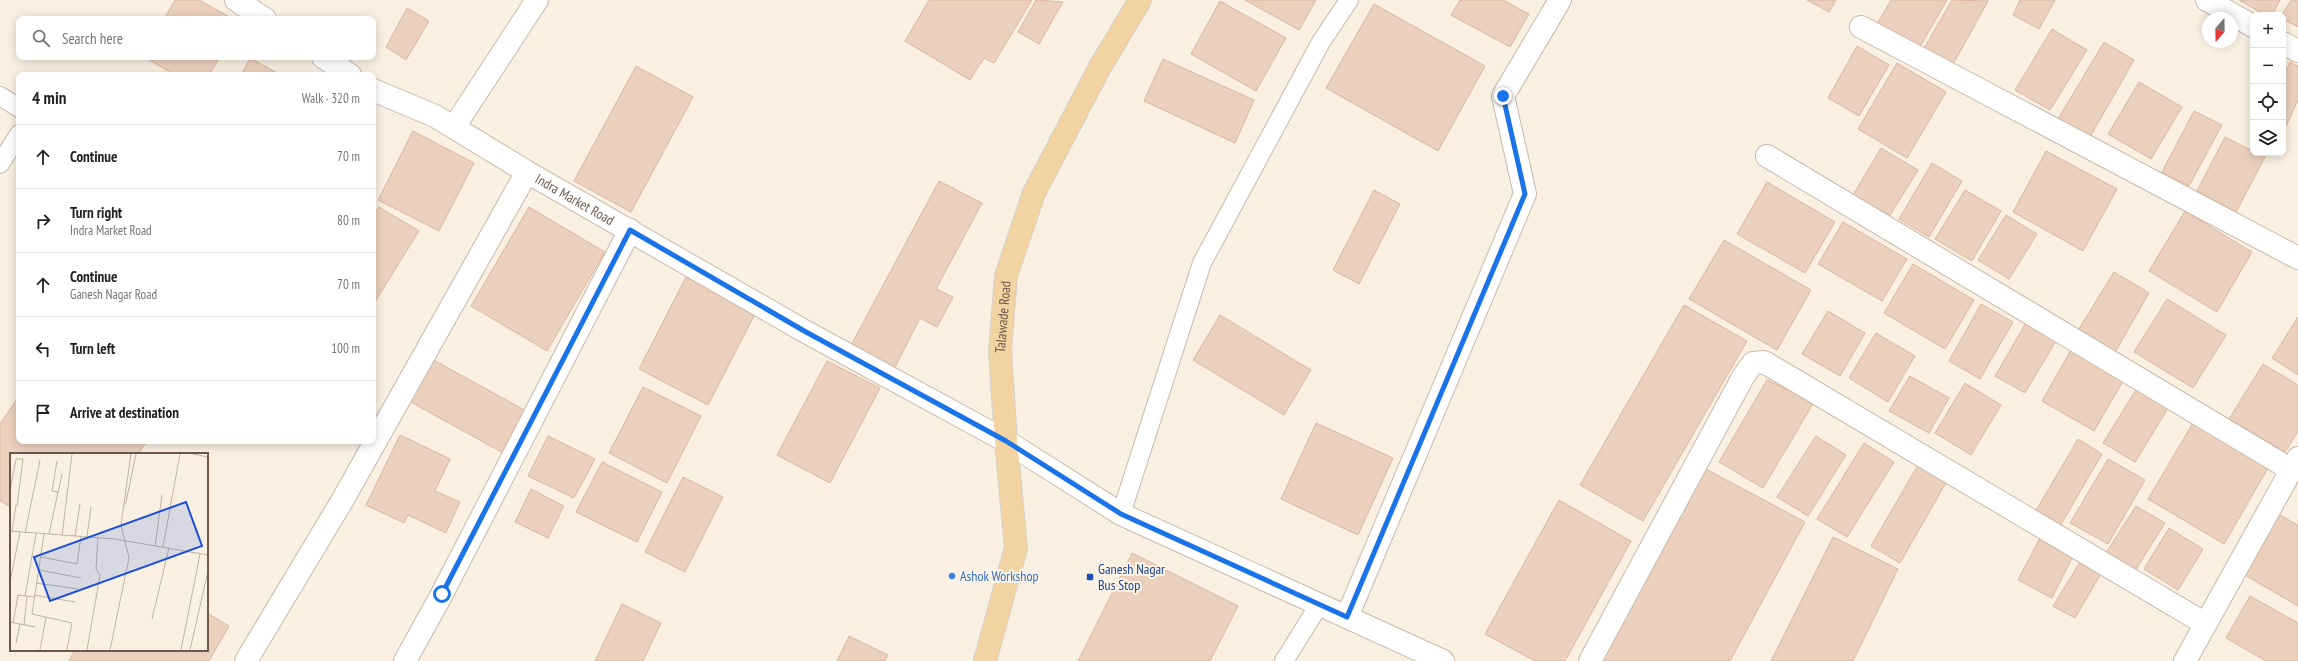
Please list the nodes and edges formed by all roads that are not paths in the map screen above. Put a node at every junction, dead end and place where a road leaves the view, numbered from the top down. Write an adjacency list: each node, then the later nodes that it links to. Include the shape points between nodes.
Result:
1 (236, 0): 7 (street)
2 (537, 0): 17 (street)
3 (1140, 0): 25 (main road, Talawade Road, via 1100,67 1034,193 1006,276 1000,351)
4 (1349, 0): 28 (lane, via 1321,42 1202,263)
5 (1560, 0): 30 (street, via 1503,96 1525,194)
6 (2207, 0): 8 (street)
7 (260, 16)
8 (2250, 24)
9 (1861, 27): 23 (street)
10 (2286, 45): 11 (street)
11 (2298, 51)
12 (327, 60): 13 (street)
13 (345, 72)
14 (376, 91): 17 (street, Indra Market Road, via 435,116)
15 (0, 96): 16 (lane)
16 (16, 106)
17 (454, 127): 21 (street, Indra Market Road)
18 (16, 139): 20 (lane)
19 (1767, 156): 27 (street)
20 (0, 164)
21 (527, 172): 22 (street, Indra Market Road); 24 (street)
22 (630, 230): 25 (street, Indra Market Road, via 806,332); 33 (street)
23 (2298, 258)
24 (376, 441)
25 (1006, 441): 28 (street, Indra Market Road); 34 (main road, Talawade Road, via 1016,548)
26 (374, 444): 32 (street)
27 (2294, 463): 31 (street)
28 (1121, 514): 29 (street, Indra Market Road)
29 (1319, 605): 30 (street, Indra Market Road); 35 (lane)
30 (1347, 617): 36 (street, Indra Market Road)
31 (2204, 623): 37 (street, via 1764,362 1753,363 1743,377); 38 (street)
32 (246, 661)
33 (405, 661)
34 (985, 661)
35 (1284, 661)
36 (1443, 661)
37 (1590, 661)
38 (2185, 661)

